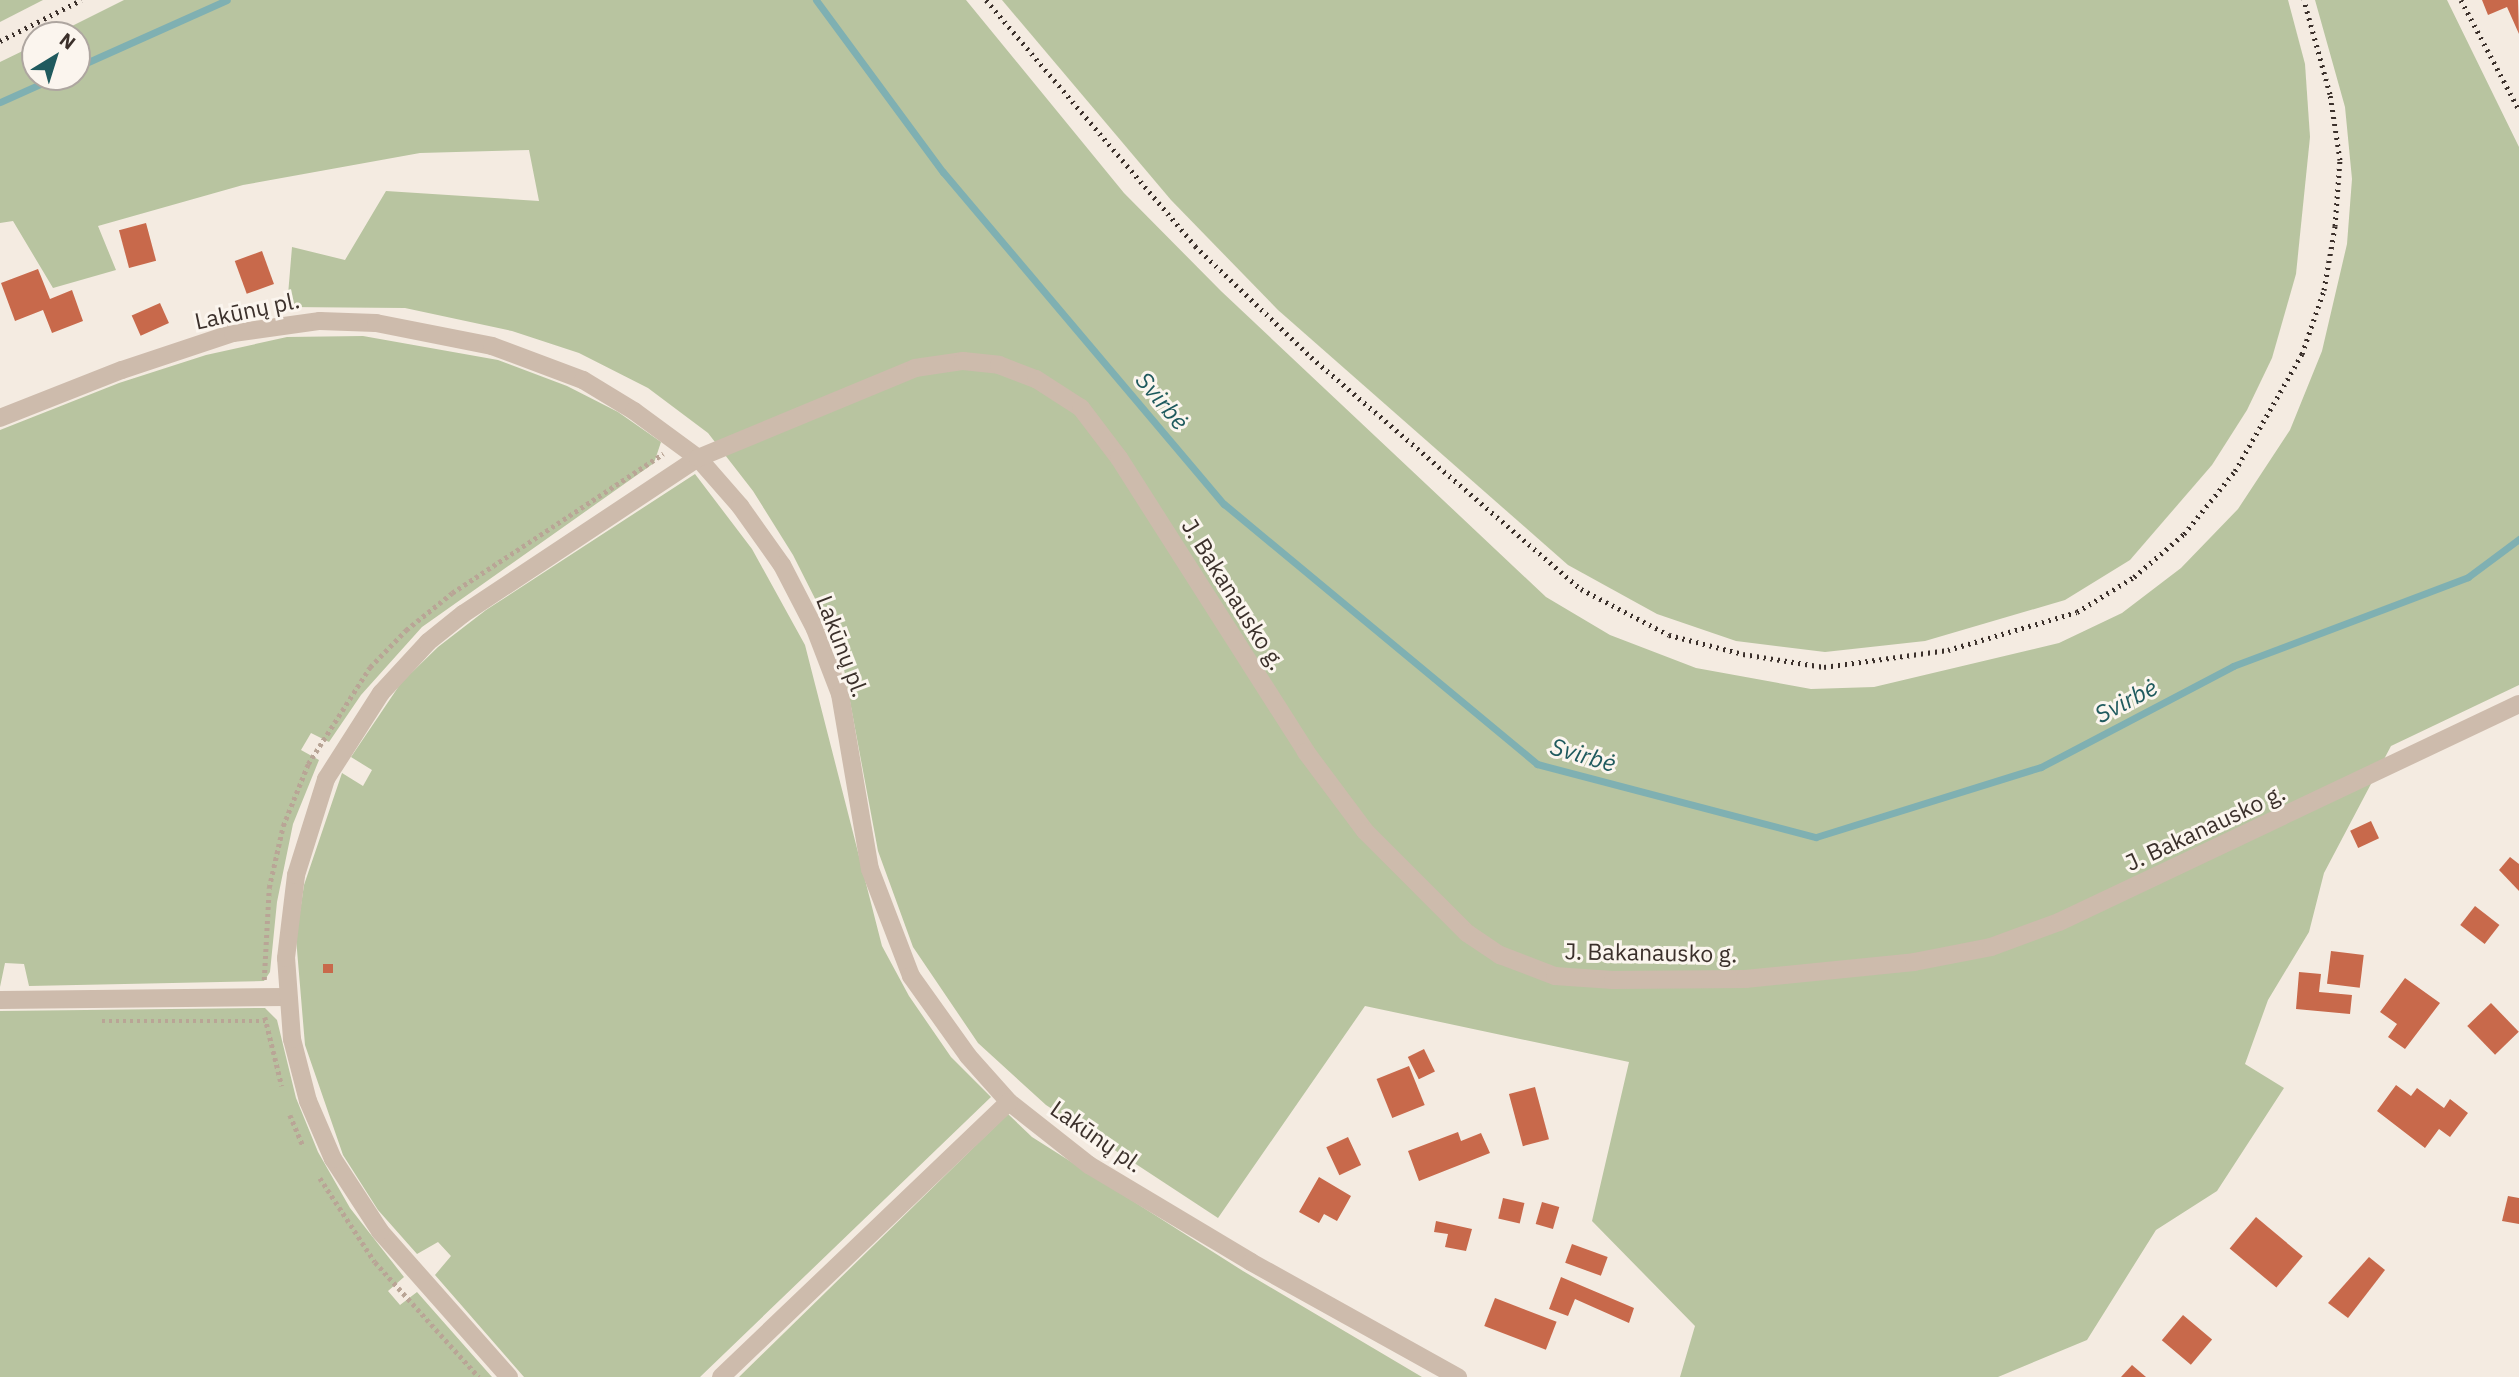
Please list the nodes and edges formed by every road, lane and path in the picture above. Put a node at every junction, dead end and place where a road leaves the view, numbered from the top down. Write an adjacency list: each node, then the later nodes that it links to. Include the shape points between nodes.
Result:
1 (0, 418): 2 (street, Lakūnų pl., via 233,333 320,321 376,323 430,332 541,362 583,380)
2 (678, 443): 3 (street, Lakūnų pl.); 6 (path, via 452,593 370,667 308,764 283,826 268,888)
3 (698, 458): 4 (street, J. Bakanausko g., via 915,368 963,361 999,365 1036,379 1081,408 1119,458 1306,752 1365,831 1467,933 1500,955 1555,976 1745,979 1914,962 1991,947 2059,922); 5 (street, J. Bakanausko g., via 463,614 428,642 381,693 343,747 309,824 289,917); 11 (street, Lakūnų pl., via 782,565 815,628 839,694 870,869 911,976 954,1040)
4 (2519, 704)
5 (288, 997): 6 (street); 16 (street, J. Bakanausko g., via 308,1101 333,1159 380,1231)
6 (265, 998): 7 (street); 9 (path)
7 (0, 1000)
8 (98, 1021): 9 (path)
9 (265, 1021): 10 (path)
10 (286, 1100)
11 (1009, 1102): 17 (street); 18 (street, Lakūnų pl., via 1089,1165)
12 (290, 1113): 13 (path)
13 (306, 1151)
14 (318, 1176): 15 (path, via 375,1262)
15 (479, 1377)
16 (509, 1377)
17 (721, 1377)
18 (1458, 1377)

